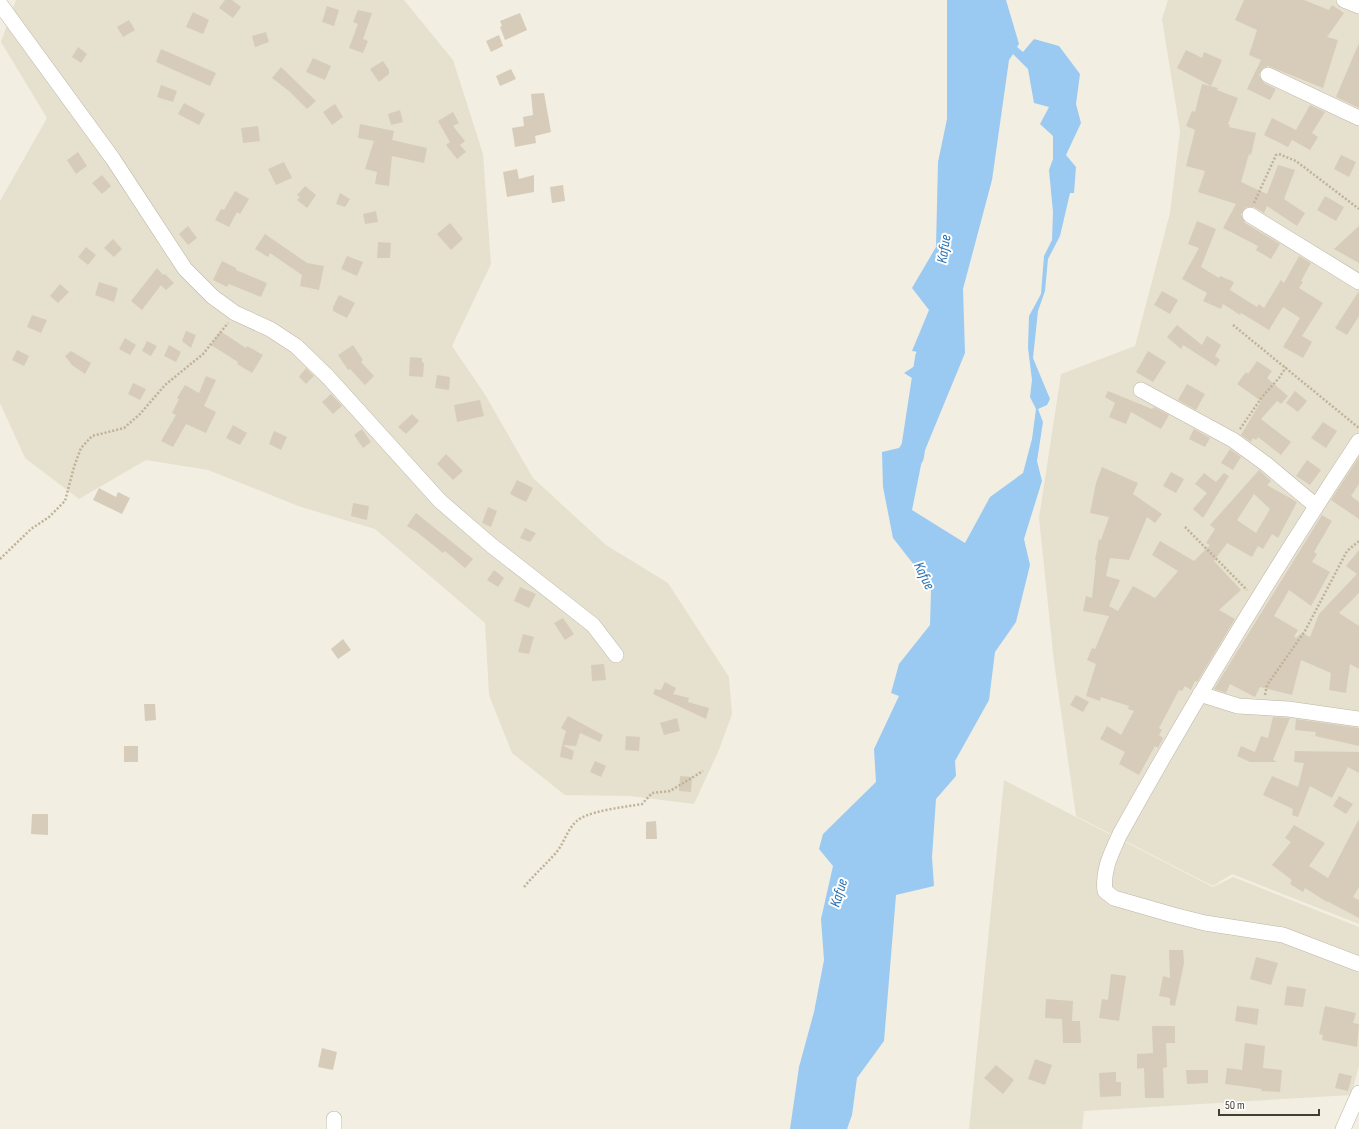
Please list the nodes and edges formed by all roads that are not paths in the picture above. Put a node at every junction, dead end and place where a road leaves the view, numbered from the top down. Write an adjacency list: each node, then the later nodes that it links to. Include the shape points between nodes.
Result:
1 (1344, 0): 3 (street)
2 (0, 4): 11 (street, via 113,159 185,269 213,297 236,313 270,329 296,346 328,377 440,501 491,545 593,625)
3 (1359, 6)
4 (1268, 75): 5 (street)
5 (1359, 118)
6 (1250, 216): 7 (street)
7 (1359, 282)
8 (1141, 390): 10 (street, via 1233,440)
9 (1359, 441): 10 (street)
10 (1316, 506): 12 (street, via 1256,599)
11 (616, 655)
12 (1200, 694): 13 (street, via 1238,706 1288,709); 14 (street, via 1120,834 1103,879 1105,891 1114,898 1173,915 1283,936)
13 (1359, 719)
14 (1359, 964)
15 (1359, 1093): 16 (street)
16 (1343, 1129)

